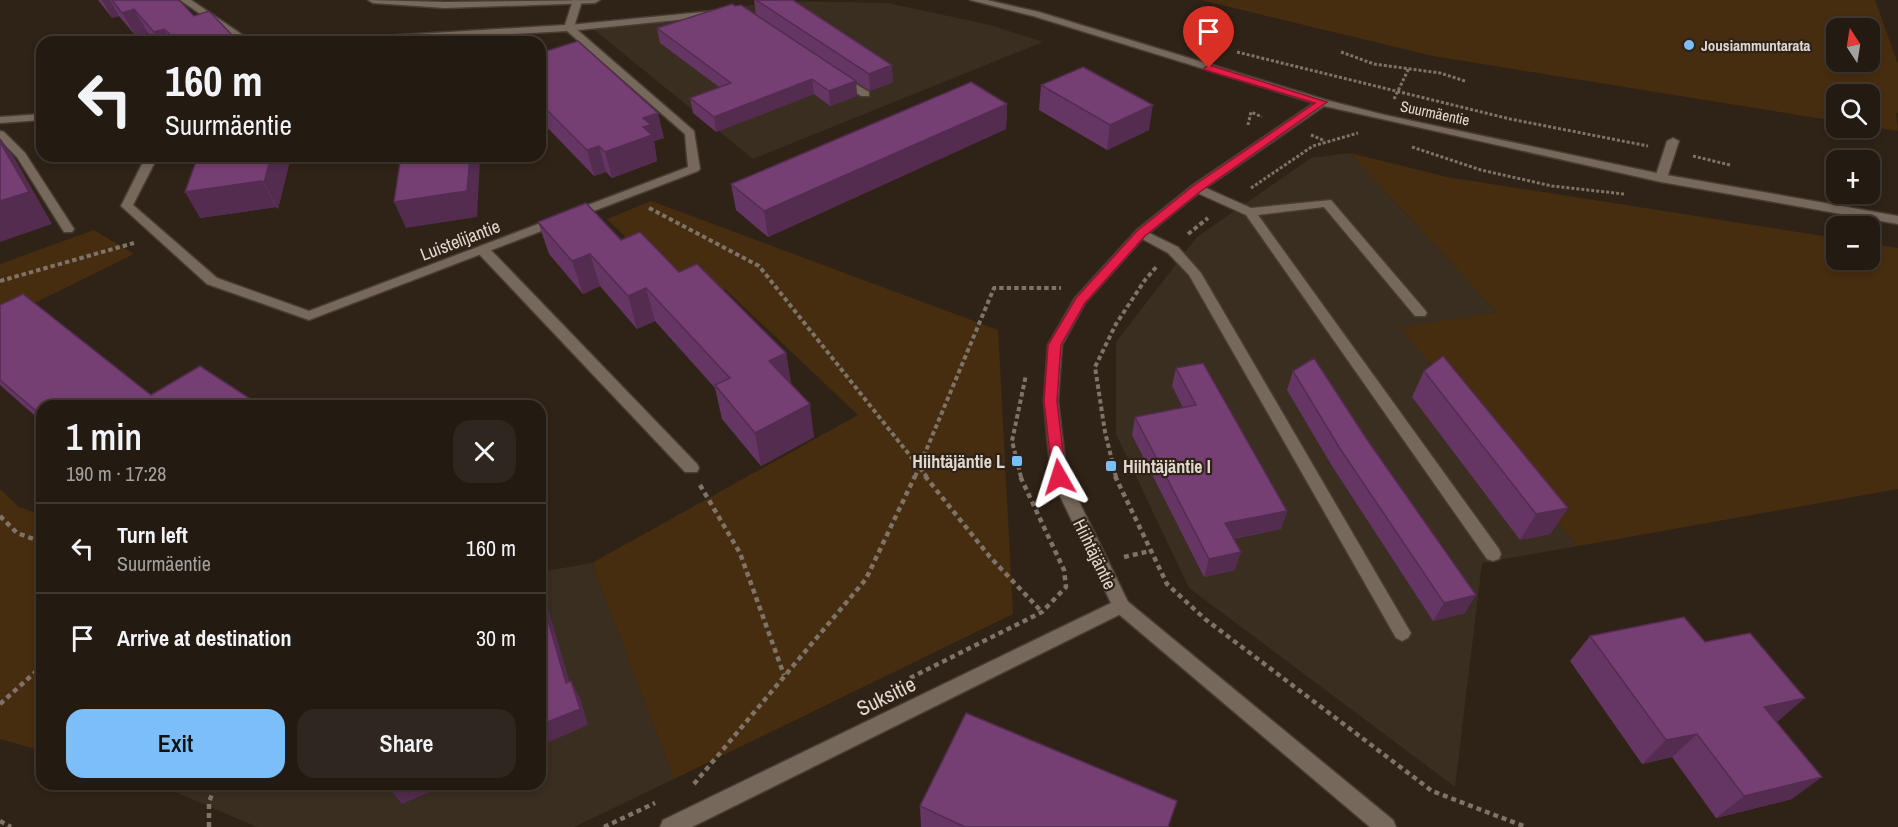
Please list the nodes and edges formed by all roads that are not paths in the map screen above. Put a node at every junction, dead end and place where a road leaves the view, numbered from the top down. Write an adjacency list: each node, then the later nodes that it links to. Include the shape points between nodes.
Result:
1 (185, 0): 8 (street)
2 (373, 0): 5 (street, via 445,5)
3 (595, 0): 5 (street)
4 (978, 0): 12 (street, Suurmäentie, via 1036,14)
5 (577, 1): 7 (street)
6 (720, 14): 7 (street)
7 (569, 28): 9 (street); 24 (street, Luistelijantie, via 690,133 694,170)
8 (239, 36)
9 (435, 36)
10 (827, 69): 11 (street)
11 (865, 94)
12 (1322, 102): 18 (street, Suurmäentie); 19 (street, Hiihtäjäntie)
13 (36, 117): 14 (street)
14 (0, 120)
15 (0, 134): 22 (street, via 21,155)
16 (1671, 146): 18 (street)
17 (149, 162): 24 (street, Luistelijantie, via 127,206 212,281 309,316)
18 (1661, 178): 21 (street, Suurmäentie)
19 (1197, 188): 20 (street); 23 (street, Hiihtäjäntie)
20 (1250, 212): 25 (street, via 1327,203); 27 (street)
21 (1898, 220)
22 (68, 229)
23 (1141, 233): 28 (street, Hiihtäjäntie, via 1080,301 1055,345 1051,401 1059,477); 29 (street, via 1173,250 1194,273)
24 (483, 250): 26 (street)
25 (1420, 314)
26 (691, 468)
27 (1493, 554)
28 (1120, 606): 30 (street, Suksitie); 31 (street, Hiihtäjäntie)
29 (1402, 633)
30 (670, 827)
31 (1386, 827)

